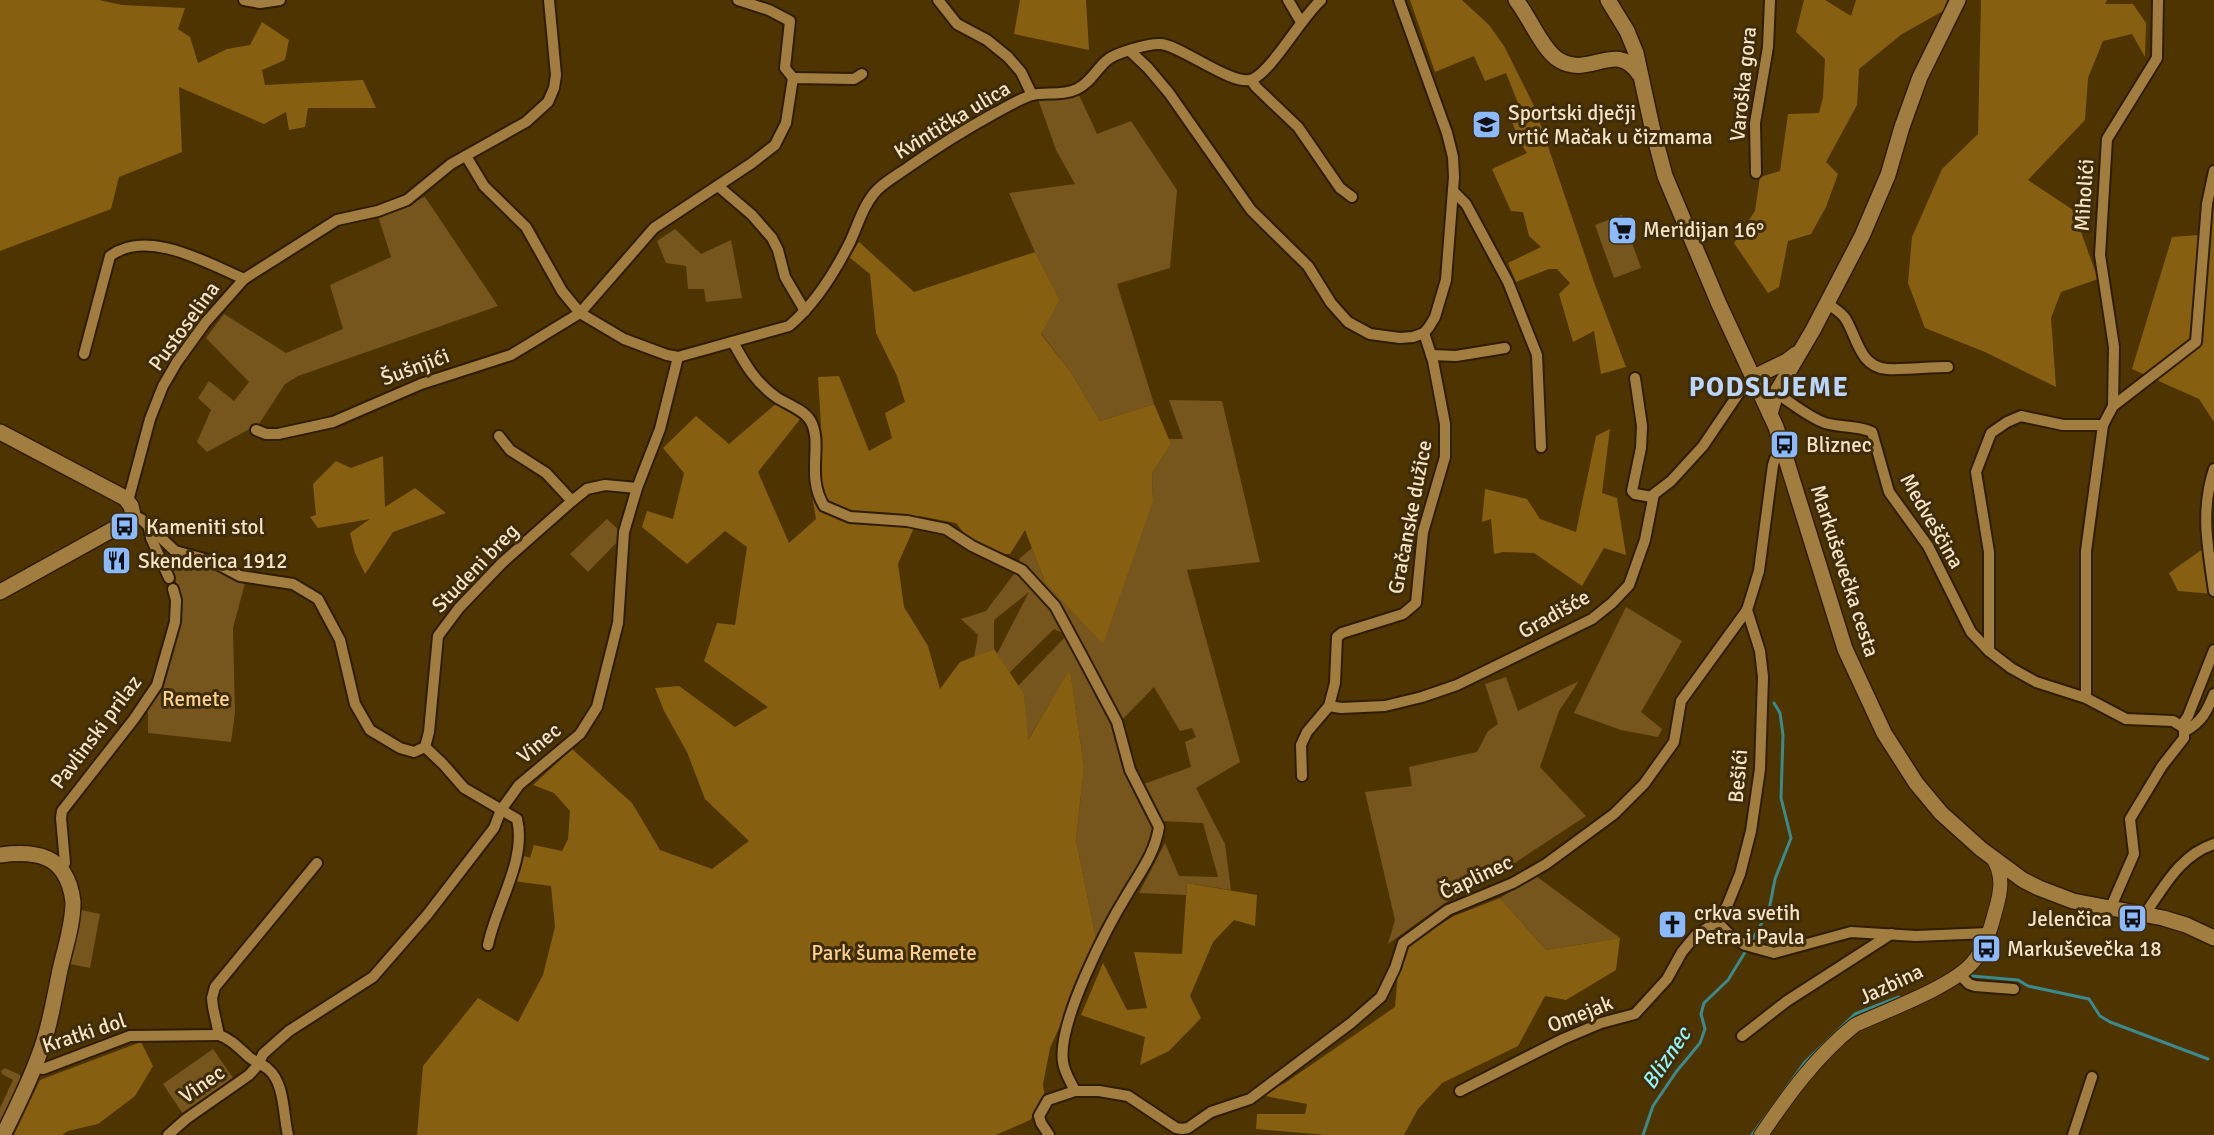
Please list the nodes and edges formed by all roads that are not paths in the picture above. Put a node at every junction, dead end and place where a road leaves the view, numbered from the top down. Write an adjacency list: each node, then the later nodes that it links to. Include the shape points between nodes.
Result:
1 (244, 0): 2 (street)
2 (280, 0)
3 (549, 0): 23 (street, Pustoselina, via 556,75 548,102 526,122)
4 (738, 0): 20 (street, via 790,21 785,69)
5 (938, 0): 22 (street, via 957,24 1008,57)
6 (1288, 0): 14 (street)
7 (1322, 0): 14 (street)
8 (1399, 0): 27 (street, via 1449,138)
9 (1516, 0): 17 (main road, via 1546,48 1559,60 1586,66)
10 (1608, 0): 15 (main road, Markuševečka cesta)
11 (1770, 0): 25 (street, Varoška gora, via 1768,47 1755,123)
12 (1958, 0): 30 (main road, via 1920,77 1888,176)
13 (2158, 0): 44 (street, Miholići, via 2157,58 2107,139 2100,255 2114,347)
14 (1301, 22): 21 (street, via 1261,74)
15 (1630, 39): 17 (main road, via 1625,54); 19 (main road, Markuševečka cesta)
16 (1130, 51): 21 (street, Kvintička ulica, via 1149,44 1164,44 1242,80); 22 (street, Kvintička ulica, via 1107,60 1076,89); 33 (street, via 1169,93 1251,210 1308,266 1348,322 1385,337)
17 (1614, 59): 19 (main road, via 1631,63)
18 (862, 74): 20 (street, via 854,79)
19 (1641, 77): 41 (main road, Markuševečka cesta, via 1665,176)
20 (793, 78): 26 (street, Šušnjići, via 786,123 775,145)
21 (1251, 80): 28 (street, via 1298,127 1340,188)
22 (1032, 95): 31 (street, Kvintička ulica, via 972,127 878,190 842,258)
23 (466, 156): 29 (street, Pustoselina, via 407,200 337,220); 32 (street, via 484,186 526,227 562,291)
24 (2214, 171): 44 (street, Miholići, via 2196,342)
25 (1756, 173)
26 (718, 186): 31 (street, via 772,238 785,277); 32 (street, Šušnjići, via 654,228)
27 (1454, 192): 33 (street, via 1446,280 1435,317); 50 (street, via 1466,204 1508,282 1537,355)
28 (1352, 197)
29 (244, 279): 37 (street, Pustoselina, via 165,247 146,245 117,251 110,256); 56 (street, Pustoselina, via 205,323 164,387 150,419)
30 (1827, 303): 36 (main road); 40 (street, via 1845,318 1864,356 1874,365 1886,369)
31 (805, 311): 34 (street, Kvintička ulica, via 789,326)
32 (580, 314): 39 (street, via 624,339); 47 (street, Šušnjići, via 511,355 421,384 333,422 278,434)
33 (1424, 333): 38 (street, Gračanske dužice)
34 (733, 342): 39 (street, Kvintička ulica); 94 (street, via 752,376 810,419 815,488 824,506 850,517 907,521 946,529 1016,566 1055,606 1117,722 1130,770 1159,827 1148,863 1095,954 1069,1018 1063,1061)
35 (1505, 348): 38 (street, via 1456,356)
36 (1801, 348): 41 (main road, via 1787,361); 43 (main road)
37 (84, 354)
38 (1431, 355): 68 (street, Gračanske dužice, via 1445,424 1445,457 1423,532 1416,603 1403,614 1337,637 1335,683)
39 (678, 357): 53 (street, Vinec, via 660,429)
40 (1948, 367)
41 (1754, 377): 45 (main road, Markuševečka cesta); 54 (street, via 1745,383 1703,446)
42 (1635, 378): 54 (street, via 1642,426 1632,491)
43 (1776, 393): 45 (main road); 65 (street, Medveščina, via 1816,419 1872,432 1889,492 1928,546 1971,632)
44 (2113, 406): 46 (street, Miholići)
45 (1770, 414): 51 (main road, Markuševečka cesta)
46 (2103, 425): 65 (street, Medveščina, via 2063,425 2021,416 1991,433 1976,472 1989,552); 67 (street, Miholići, via 2086,551)
47 (256, 430)
48 (0, 432): 56 (main road)
49 (500, 436): 55 (street, via 510,450 546,473)
50 (1541, 447)
51 (1783, 450): 63 (street, via 1773,465 1759,571); 75 (main road, Markuševečka cesta, via 1845,649 1884,733 1941,813)
52 (2214, 469): 58 (street, via 2205,517)
53 (637, 488): 55 (street, Studeni breg, via 597,485); 72 (street, Vinec, via 624,532 618,623 597,707 580,734 519,785)
54 (1652, 497): 68 (street, Gradišće, via 1644,540 1629,585 1592,619 1422,698 1384,706)
55 (572, 501): 70 (street, Studeni breg, via 502,563 438,636)
56 (131, 508): 57 (street); 62 (main road, via 128,521)
57 (149, 528): 59 (street); 70 (street, via 175,551 212,561 240,576 293,584 318,599 340,640 355,704 370,730 400,748 414,752)
58 (2211, 543): 61 (street)
59 (169, 578)
60 (173, 589): 77 (street, Pavlinski prilaz, via 175,622 157,685 62,811)
61 (2214, 591)
62 (0, 592)
63 (1747, 610): 82 (street, Bešići, via 1760,651 1763,677 1760,769 1740,873); 96 (street, Čaplinec, via 1681,701 1674,742 1644,784 1614,814 1538,868 1448,910 1403,943 1381,997 1351,1023 1250,1099 1211,1112)
64 (2214, 650): 69 (street)
65 (1989, 651): 67 (street, Medveščina, via 2036,682)
66 (2214, 694): 69 (street, via 2202,719)
67 (2086, 698): 69 (street, Medveščina, via 2126,719 2173,721)
68 (1329, 706): 71 (street, via 1301,745)
69 (2184, 728): 80 (street, via 2184,738 2130,819 2134,854)
70 (425, 747): 72 (street, via 464,788)
71 (1302, 777)
72 (501, 810): 86 (street, via 517,819 519,849); 91 (street, Vinec, via 494,828 373,977 289,1031 263,1054)
73 (2214, 844): 81 (street, via 2178,866)
74 (0, 855): 92 (main road, via 31,854 52,861 63,871 72,895 66,946 44,1042)
75 (1993, 858): 78 (main road, Markuševečka cesta); 79 (street, Jazbina, via 2001,875)
76 (317, 863): 89 (street, Vinec, via 215,987 212,998)
77 (65, 864)
78 (2023, 880): 79 (street, via 2008,883); 80 (main road, Markuševečka cesta, via 2062,897)
79 (2000, 891): 83 (street, Jazbina)
80 (2110, 909): 81 (main road, Markuševečka cesta)
81 (2145, 914): 85 (main road, Markuševečka cesta, via 2186,925)
82 (1718, 922): 84 (street, via 1750,947 1774,954 1851,932); 95 (street, Omejak, via 1696,934 1667,979 1635,1014 1563,1039)
83 (1988, 933): 84 (street); 87 (street, Jazbina, via 1975,961)
84 (1891, 934): 90 (street, via 1787,1001)
85 (2214, 938)
86 (488, 945)
87 (1959, 974): 88 (street, via 1974,986); 101 (street, Jazbina, via 1846,1032 1804,1075)
88 (2014, 989)
89 (219, 1035): 91 (street, Vinec); 92 (street, Kratki dol, via 130,1036 43,1069)
90 (1742, 1036)
91 (258, 1065): 98 (street, Vinec); 99 (street, via 267,1069 278,1085)
92 (34, 1067): 97 (main road)
93 (2092, 1077): 102 (street)
94 (1075, 1091): 96 (street, Čaplinec, via 1128,1096); 100 (street, Čaplinec, via 1048,1100 1042,1108 1039,1116)
95 (1460, 1091)
96 (1183, 1132)
97 (3, 1135)
98 (168, 1135)
99 (288, 1135)
100 (1049, 1135)
101 (1761, 1135)
102 (2073, 1135)

